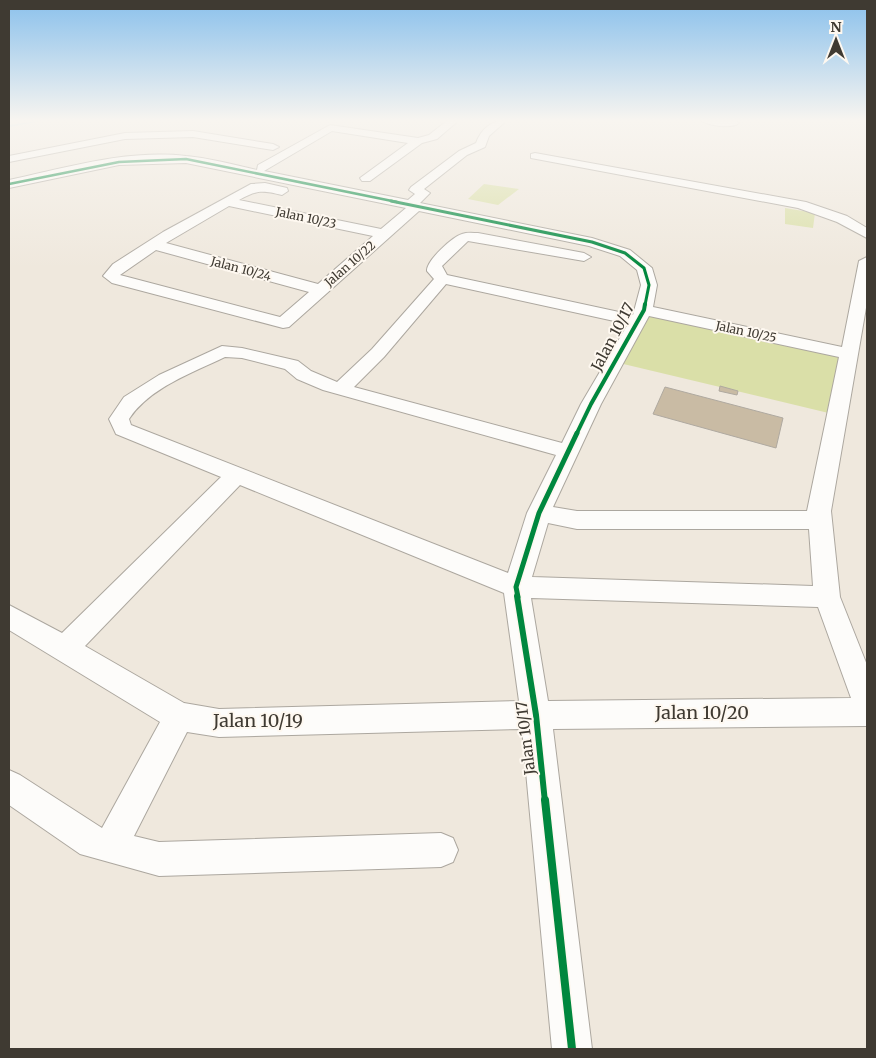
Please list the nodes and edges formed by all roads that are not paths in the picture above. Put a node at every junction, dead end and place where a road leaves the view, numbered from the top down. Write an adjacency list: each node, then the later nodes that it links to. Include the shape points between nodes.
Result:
1 (74, 169): 9 (street, Jalan 10/17)
2 (248, 169): 7 (street, Jalan 10/17)
3 (259, 169): 7 (street)
4 (375, 169): 8 (street, via 361,178)
5 (436, 169): 10 (street, Jalan 10/22)
6 (608, 169): 12 (street, via 801,205 828,213)
7 (255, 172): 10 (street, Jalan 10/17)
8 (382, 182)
9 (9, 184)
10 (409, 200): 11 (street, via 266,187 251,188); 13 (street, Jalan 10/22); 19 (street, Jalan 10/17, via 592,242 625,253 644,268 648,285)
11 (229, 202): 13 (street, Jalan 10/23); 14 (street)
12 (863, 231)
13 (383, 234): 18 (street, Jalan 10/22)
14 (162, 244): 18 (street, Jalan 10/24); 18 (street, Jalan 10/22, via 118,267 111,276 283,323)
15 (584, 257): 17 (street, via 493,239 465,237 434,265)
16 (867, 261): 20 (street)
17 (442, 279): 19 (street, Jalan 10/25); 21 (street, via 378,353)
18 (321, 290)
19 (640, 315): 20 (street, Jalan 10/25); 22 (street, Jalan 10/17, via 591,404)
20 (849, 354): 25 (street, via 819,511)
21 (342, 388): 22 (street); 23 (street, via 312,379 291,365 222,351 131,401 119,419 123,429)
22 (569, 452): 24 (street, Jalan 10/17)
23 (237, 474): 26 (street); 29 (street)
24 (539, 513): 25 (street, via 577,520); 26 (street, Jalan 10/17)
25 (820, 520): 27 (street)
26 (516, 587): 27 (street); 32 (street, Jalan 10/17)
27 (827, 597): 30 (street)
28 (9, 616): 29 (street, Jalan 10/19)
29 (64, 649): 33 (street, Jalan 10/19)
30 (867, 701)
31 (867, 712): 32 (street, Jalan 10/20)
32 (536, 715): 33 (street, Jalan 10/19, via 219,723); 37 (street, Jalan 10/17)
33 (179, 717): 35 (street)
34 (9, 786): 35 (street, via 92,842)
35 (110, 847): 36 (street, via 159,859)
36 (441, 850)
37 (572, 1049)

